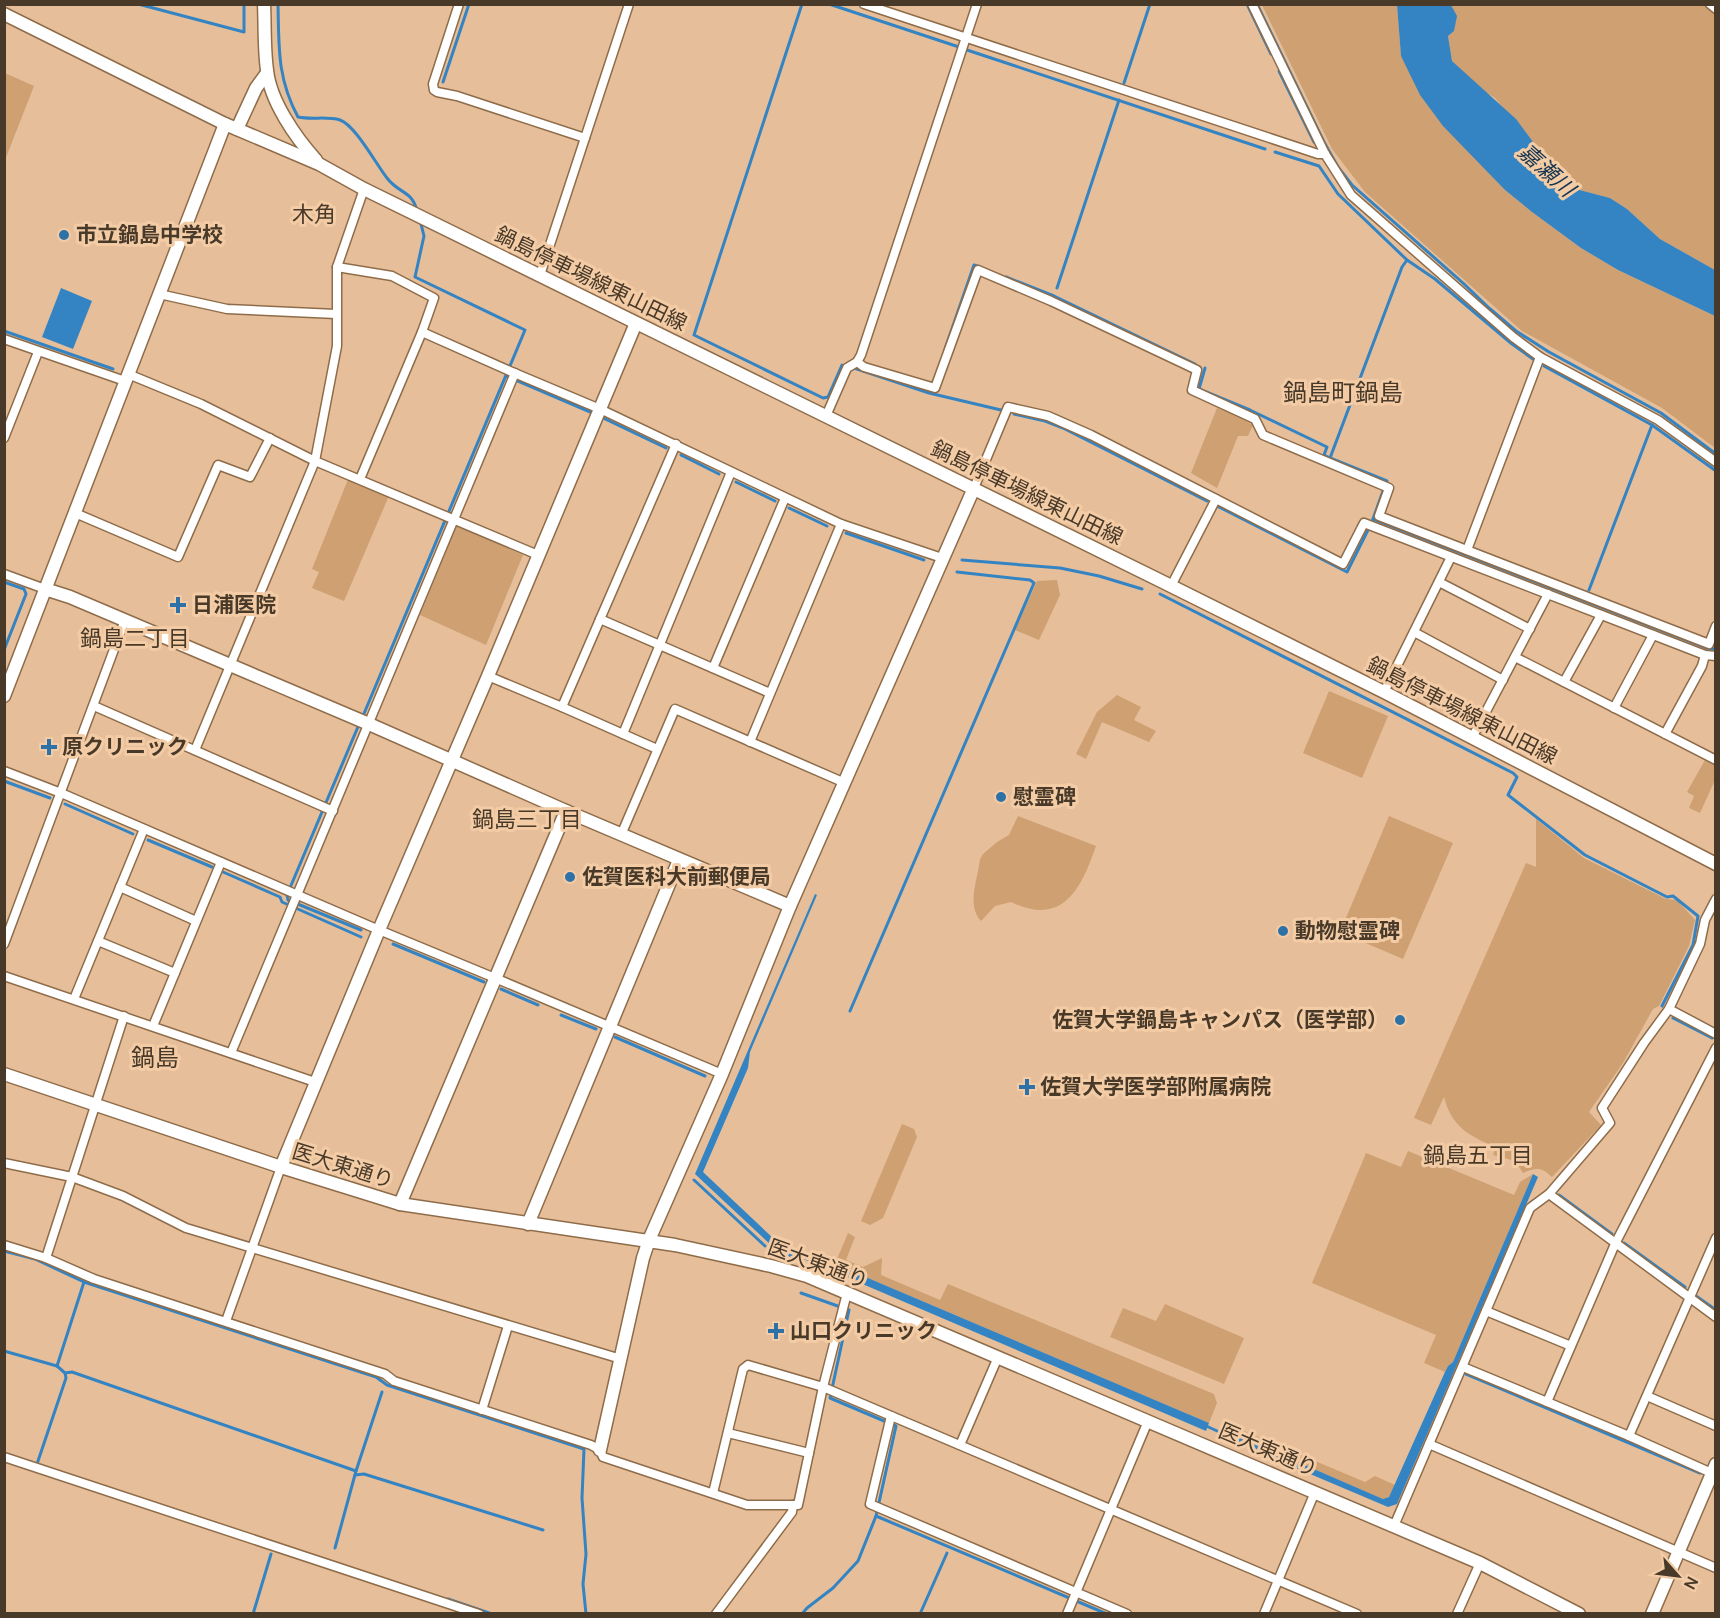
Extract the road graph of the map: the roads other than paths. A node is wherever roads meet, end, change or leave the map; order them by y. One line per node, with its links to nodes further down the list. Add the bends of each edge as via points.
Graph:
1 (264, 4): 11 (street, 鍋島停車場線東山田線)
2 (459, 4): 13 (street, via 434,90)
3 (629, 4): 13 (street)
4 (864, 4): 10 (street)
5 (977, 4): 10 (street)
6 (1252, 4): 14 (street)
7 (1710, 4): 8 (street)
8 (1716, 9)
9 (4, 14): 12 (street, 鍋島停車場線東山田線)
10 (966, 38): 14 (street); 26 (street)
11 (267, 73): 12 (street); 15 (street, 鍋島停車場線東山田線, via 276,102 292,131)
12 (231, 127): 15 (street, 鍋島停車場線東山田線); 19 (street)
13 (585, 138): 18 (street)
14 (1325, 154): 25 (street, via 1351,195)
15 (319, 164): 16 (street, 鍋島停車場線東山田線)
16 (364, 189): 17 (street); 18 (street, 鍋島停車場線東山田線)
17 (337, 267): 20 (street); 22 (street, via 392,276 435,297)
18 (540, 275): 21 (street, 鍋島停車場線東山田線)
19 (159, 294): 20 (street, via 227,309); 28 (street)
20 (336, 314): 34 (street, via 337,346)
21 (636, 323): 29 (street); 30 (street, 鍋島停車場線東山田線)
22 (422, 332): 27 (street); 37 (street)
23 (4, 339): 24 (street)
24 (38, 352): 28 (street); 31 (street)
25 (1540, 357): 35 (street, via 1658,420); 44 (street)
26 (857, 362): 30 (street, via 847,368); 44 (street, via 935,388 978,270 1197,370 1192,390 1255,419 1263,435 1389,488 1379,516)
27 (510, 371): 29 (street); 42 (street)
28 (126, 378): 32 (street, via 201,404); 41 (street)
29 (600, 409): 33 (street); 45 (street)
30 (826, 416): 38 (street, 鍋島停車場線東山田線)
31 (4, 438)
32 (270, 438): 34 (street); 41 (street, via 250,477 218,465 178,557)
33 (676, 444): 36 (street); 54 (street)
34 (315, 461): 37 (street); 64 (street)
35 (1716, 462)
36 (731, 472): 39 (street); 60 (street)
37 (360, 479): 42 (street)
38 (974, 488): 40 (street, via 1008,407 1048,416 1091,435); 47 (street); 50 (street, 鍋島停車場線東山田線)
39 (785, 498): 43 (street); 65 (street)
40 (1216, 499): 46 (street, via 1343,564 1364,523); 50 (street)
41 (75, 513): 51 (street)
42 (449, 517): 45 (street); 75 (street)
43 (841, 524): 47 (street); 70 (street)
44 (1467, 550): 56 (street, via 1709,644)
45 (538, 555): 66 (street)
46 (1451, 557): 49 (street); 52 (street)
47 (942, 558): 85 (street)
48 (4, 574): 51 (street)
49 (1439, 582): 57 (street); 58 (street)
50 (1171, 586): 69 (street, 鍋島停車場線東山田線)
51 (45, 589): 55 (street); 71 (street)
52 (1548, 594): 53 (street); 57 (street)
53 (1601, 615): 59 (street); 68 (street)
54 (600, 619): 60 (street); 73 (street)
55 (125, 620): 64 (street); 72 (street)
56 (1716, 626)
57 (1530, 629): 63 (street)
58 (1414, 632): 67 (street); 69 (street)
59 (1653, 635): 61 (street); 74 (street)
60 (659, 646): 65 (street); 76 (street)
61 (1705, 655): 62 (street); 77 (street)
62 (1716, 656)
63 (1515, 657): 67 (street); 68 (street)
64 (230, 665): 75 (street); 81 (street)
65 (713, 668): 70 (street)
66 (488, 676): 73 (street); 82 (street)
67 (1503, 680): 78 (street)
68 (1564, 682): 74 (street)
69 (1384, 692): 78 (street, 鍋島停車場線東山田線)
70 (770, 693): 79 (street)
71 (4, 696)
72 (94, 706): 81 (street); 86 (street)
73 (562, 707): 76 (street)
74 (1614, 708): 77 (street)
75 (364, 721): 82 (street); 87 (street)
76 (623, 734): 80 (street)
77 (1665, 734): 83 (street)
78 (1472, 738): 93 (street, 鍋島停車場線東山田線)
79 (750, 742): 80 (street, via 675,709); 85 (street)
80 (657, 749): 90 (street)
81 (195, 750): 87 (street)
82 (451, 759): 88 (street); 99 (street)
83 (1715, 759)
84 (4, 771): 86 (street)
85 (845, 783): 97 (street)
86 (61, 793): 89 (street); 101 (street)
87 (328, 808): 95 (street)
88 (566, 811): 90 (street); 104 (street)
89 (144, 829): 92 (street); 94 (street)
90 (621, 835): 91 (street)
91 (679, 860): 97 (street); 109 (street)
92 (221, 862): 95 (street); 98 (street)
93 (1716, 864)
94 (120, 887): 98 (street); 100 (street)
95 (292, 894): 99 (street); 112 (street, via 291,910)
96 (1716, 899): 106 (street)
97 (790, 906): 114 (street)
98 (196, 921): 102 (street)
99 (379, 930): 104 (street); 115 (street)
100 (98, 941): 102 (street); 105 (street)
101 (4, 944)
102 (175, 973): 108 (street)
103 (4, 976): 105 (street)
104 (495, 978): 109 (street); 121 (street)
105 (74, 999): 107 (street)
106 (1669, 1009): 110 (street); 120 (street, via 1602,1108 1610,1123)
107 (124, 1016): 108 (street); 116 (street)
108 (153, 1026): 112 (street)
109 (610, 1026): 114 (street); 122 (street)
110 (1716, 1034)
111 (1716, 1048): 126 (street)
112 (231, 1053): 115 (street)
113 (4, 1074): 116 (street, 医大東通り)
114 (722, 1074): 124 (street)
115 (315, 1082): 118 (street)
116 (94, 1106): 118 (street, 医大東通り); 119 (street)
117 (4, 1163): 119 (street)
118 (281, 1167): 121 (street, 医大東通り); 127 (street)
119 (72, 1177): 127 (street, via 123,1196 186,1228); 128 (street)
120 (1549, 1194): 126 (street); 131 (street, via 1530,1208)
121 (400, 1204): 122 (street, 医大東通り)
122 (528, 1224): 124 (street, 医大東通り)
123 (1716, 1238): 129 (street)
124 (649, 1240): 130 (street, 医大東通り, via 807,1276); 137 (street)
125 (4, 1245): 128 (street)
126 (1616, 1245): 129 (street); 135 (street)
127 (252, 1247): 133 (street); 134 (street)
128 (46, 1258): 133 (street, via 94,1279)
129 (1689, 1298): 132 (street); 140 (street)
130 (845, 1303): 136 (street, 医大東通り); 139 (street)
131 (1486, 1311): 135 (street); 138 (street)
132 (1716, 1317)
133 (226, 1321): 142 (street)
134 (508, 1326): 137 (street); 142 (street)
135 (1571, 1346): 141 (street)
136 (998, 1357): 144 (street, 医大東通り); 149 (street)
137 (621, 1359): 150 (street)
138 (1462, 1366): 141 (street); 148 (street)
139 (829, 1390): 143 (street); 146 (street, via 748,1365 743,1369); 151 (street)
140 (1647, 1396): 145 (street); 147 (street)
141 (1547, 1402): 147 (street)
142 (482, 1410): 150 (street)
143 (890, 1420): 149 (street); 163 (street, via 870,1504)
144 (1148, 1421): 154 (street, 医大東通り); 157 (street)
145 (1716, 1426)
146 (728, 1433): 151 (street); 155 (street)
147 (1629, 1436): 153 (street)
148 (1429, 1444): 158 (street); 159 (street)
149 (960, 1445): 157 (street)
150 (600, 1450): 155 (street, via 603,1456)
151 (809, 1453): 156 (street, via 798,1505)
152 (4, 1457): 165 (street)
153 (1714, 1471): 159 (street)
154 (1315, 1492): 158 (street, 医大東通り); 162 (street)
155 (713, 1493): 156 (street, via 747,1505)
156 (793, 1505): 166 (street, via 792,1512)
157 (1111, 1509): 162 (street); 163 (street)
158 (1394, 1526): 160 (street, 医大東通り)
159 (1677, 1552): 161 (street); 173 (street)
160 (1480, 1563): 171 (street); 172 (street, 医大東通り)
161 (1716, 1568)
162 (1278, 1581): 164 (street); 169 (street)
163 (1074, 1597): 167 (street); 168 (street)
164 (1336, 1610): 170 (street)
165 (479, 1614)
166 (716, 1614)
167 (1067, 1614)
168 (1127, 1614)
169 (1264, 1614)
170 (1357, 1614)
171 (1457, 1614)
172 (1579, 1614)
173 (1652, 1614)

